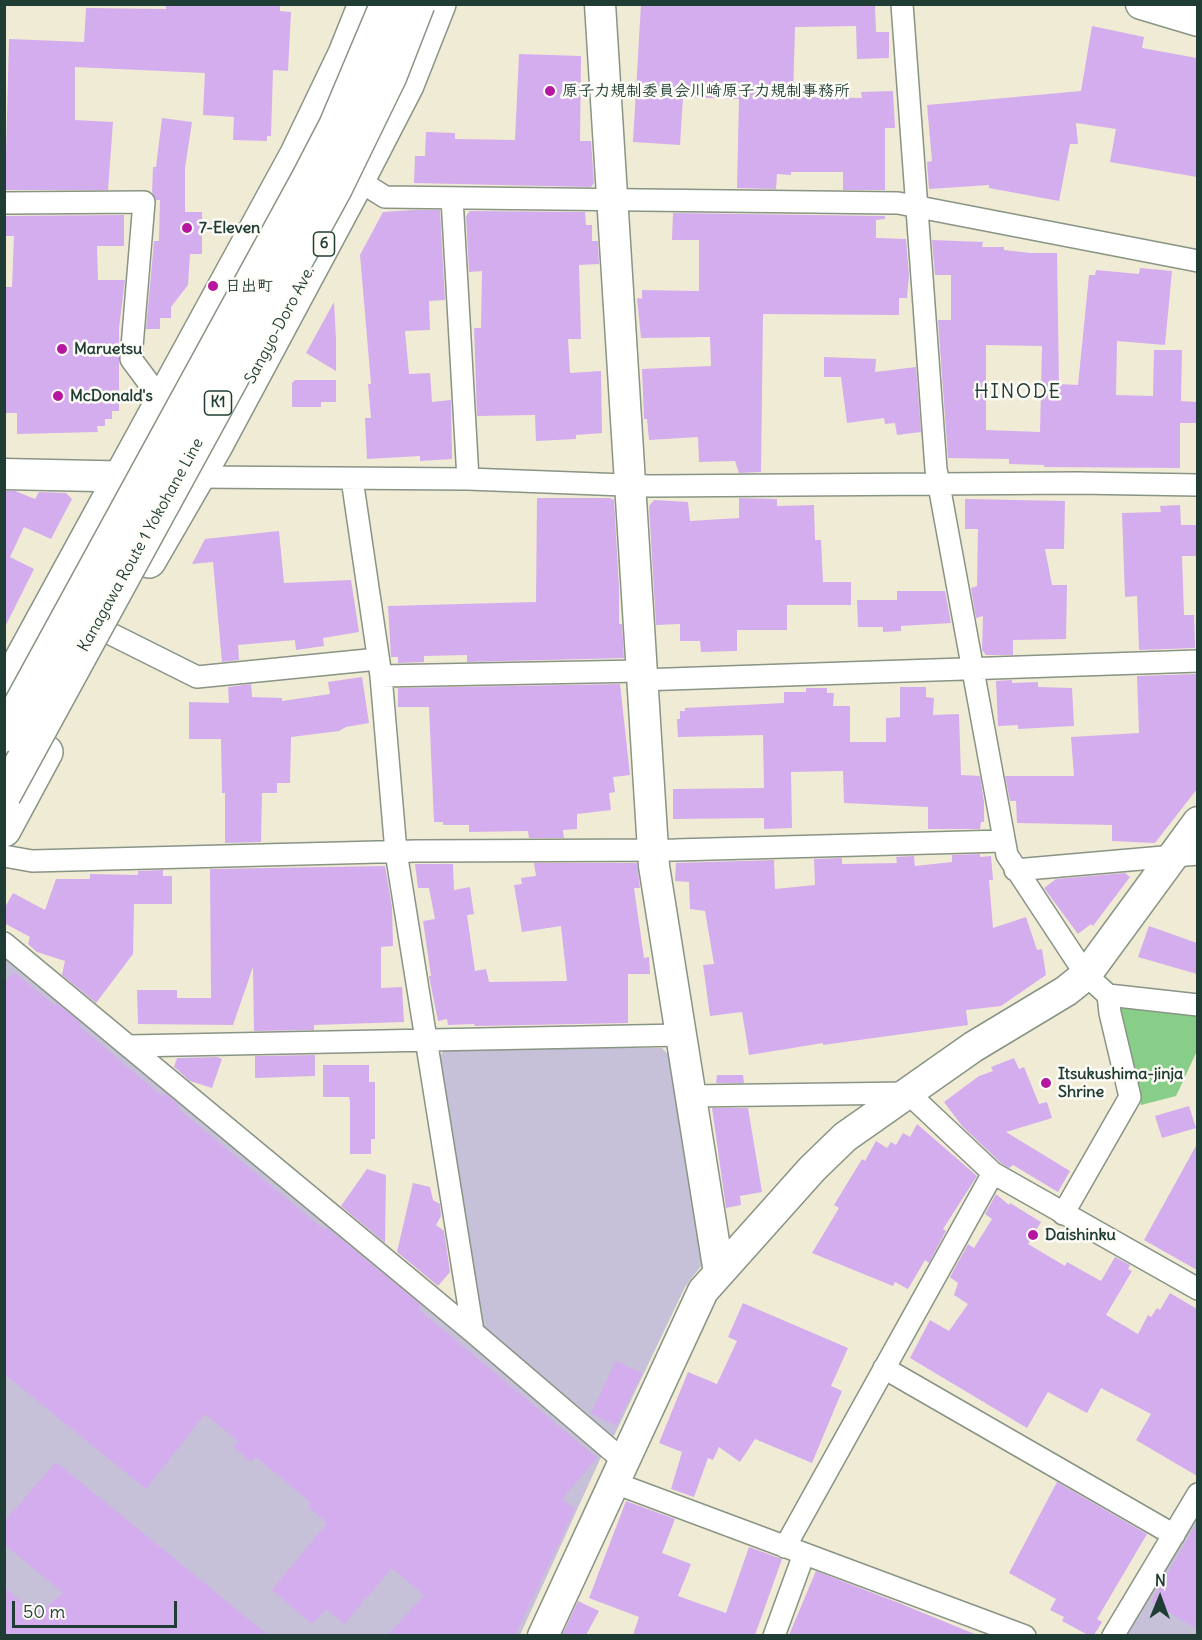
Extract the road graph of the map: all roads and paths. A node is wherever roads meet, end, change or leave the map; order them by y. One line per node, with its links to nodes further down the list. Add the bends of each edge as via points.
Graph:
1 (365, 4): 15 (main road, via 297,154)
2 (387, 4): 30 (main road, Kanagawa Route 1 Yokohane Line / K1, bridge, via 362,67 308,179)
3 (418, 4): 31 (main road, Kanagawa Route 1 Yokohane Line / K1, bridge, via 390,76 336,188)
4 (439, 4): 9 (main road, Sangyo-Doro Ave. / 6, via 407,85)
5 (600, 4): 11 (street)
6 (902, 4): 13 (street)
7 (1142, 4): 8 (street)
8 (1197, 21)
9 (358, 180): 10 (street, via 385,197); 18 (main road, Sangyo-Doro Ave. / 6)
10 (452, 198): 11 (street); 20 (street)
11 (611, 202): 13 (street, via 898,203); 21 (street)
12 (4, 203): 15 (street, via 144,202 131,359)
13 (917, 207): 14 (street); 22 (street)
14 (1197, 261)
15 (163, 402): 17 (main road)
16 (4, 474): 17 (street)
17 (119, 477): 18 (street); 29 (main road)
18 (197, 477): 19 (street); 24 (main road, Sangyo-Doro Ave. / 6)
19 (352, 479): 20 (street); 26 (street)
20 (468, 479): 21 (street)
21 (629, 483): 22 (street); 28 (street)
22 (938, 484): 23 (street); 27 (street)
23 (1197, 485)
24 (109, 633): 26 (street, via 197,677); 33 (main road, Sangyo-Doro Ave. / 6)
25 (1197, 662): 27 (street)
26 (380, 667): 28 (street); 36 (street)
27 (975, 671): 28 (street); 34 (street)
28 (640, 675): 35 (street)
29 (4, 692)
30 (4, 735)
31 (4, 795)
32 (1197, 822): 37 (street)
33 (4, 830)
34 (1003, 842): 35 (street); 39 (street)
35 (653, 850): 36 (street); 44 (street)
36 (396, 852): 38 (street, via 32,861); 45 (street)
37 (1185, 855): 39 (street); 41 (street)
38 (4, 856)
39 (1015, 870): 41 (street)
40 (4, 943): 46 (street)
41 (1086, 975): 42 (street); 47 (street)
42 (1108, 995): 43 (street); 50 (street, via 1131,1097)
43 (1197, 1005)
44 (682, 1035): 45 (street); 48 (street)
45 (428, 1040): 46 (street); 53 (street)
46 (130, 1046): 53 (street)
47 (908, 1093): 48 (street); 49 (street); 51 (street, via 827,1152)
48 (691, 1096): 51 (street)
49 (993, 1173): 50 (street); 54 (street)
50 (1063, 1214): 52 (street)
51 (719, 1274): 55 (street, via 703,1291)
52 (1197, 1289)
53 (473, 1332): 55 (street)
54 (884, 1368): 57 (street); 58 (street)
55 (620, 1473): 58 (street); 59 (street)
56 (1197, 1494): 57 (street)
57 (1174, 1535): 62 (street)
58 (795, 1550): 60 (street); 61 (street)
59 (543, 1635)
60 (774, 1635)
61 (1025, 1635)
62 (1113, 1635)

